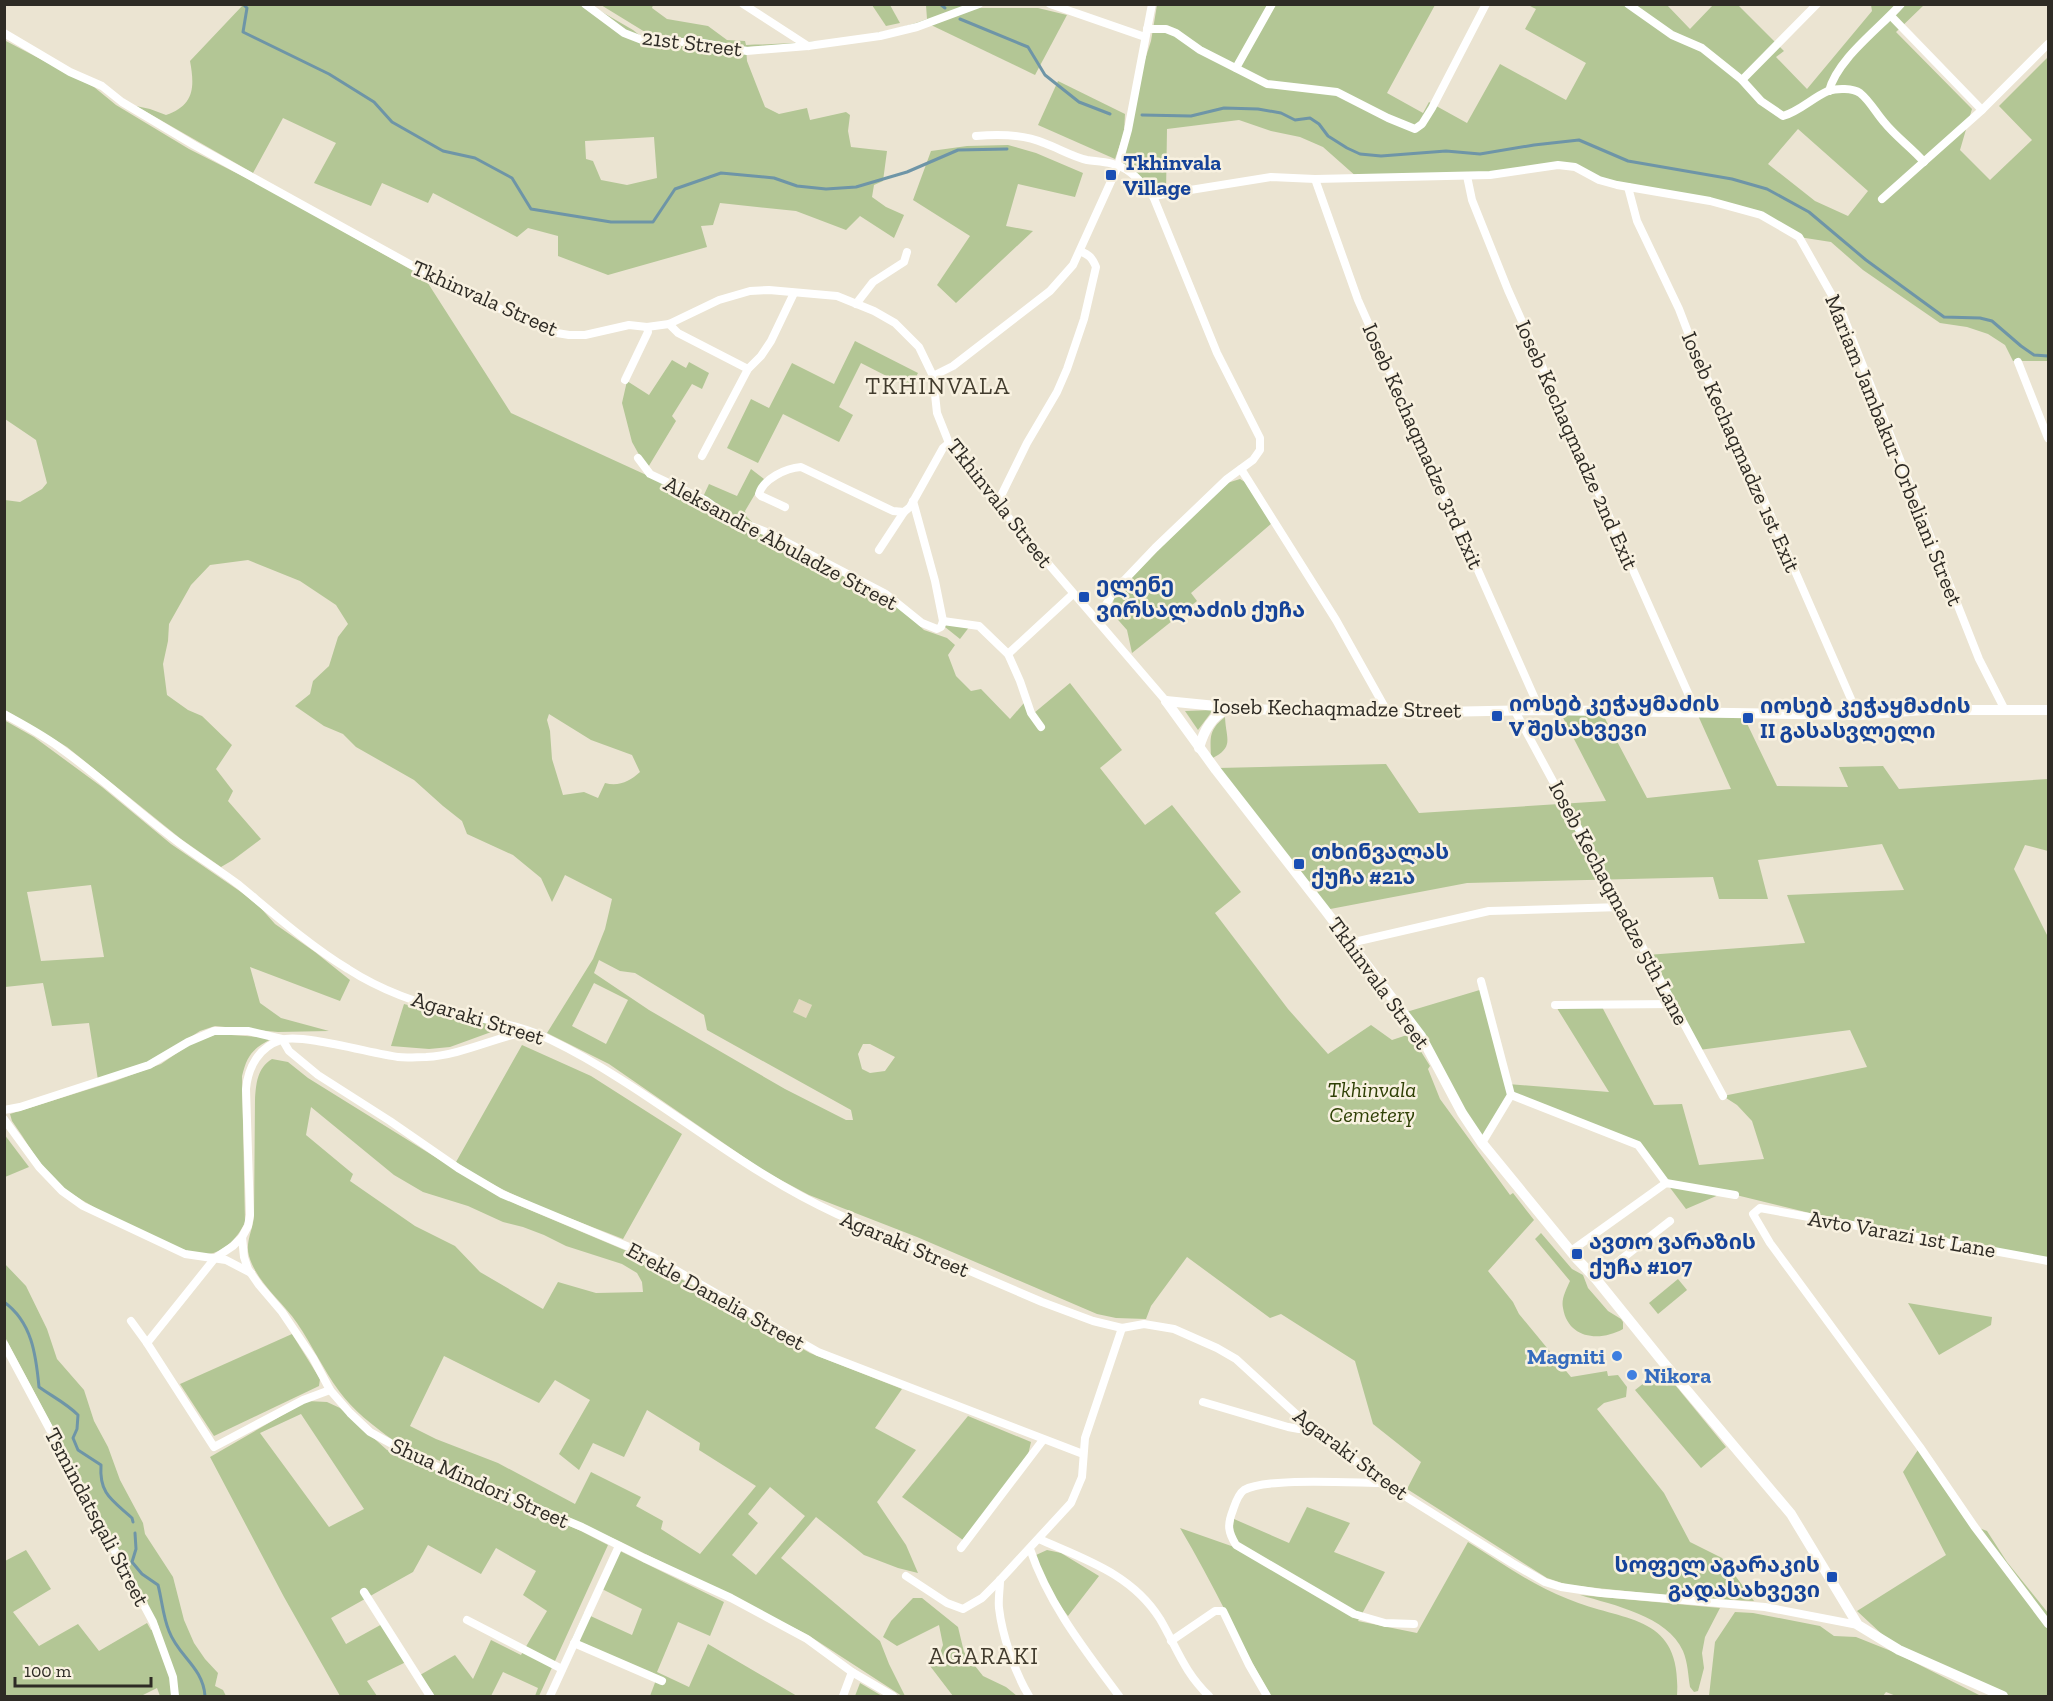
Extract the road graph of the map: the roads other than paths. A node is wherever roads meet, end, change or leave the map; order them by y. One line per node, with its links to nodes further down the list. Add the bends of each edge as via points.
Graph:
1 (585, 4): 15 (street, 21st Street, via 624,33 642,39 747,51)
2 (743, 4): 15 (street)
3 (979, 4): 15 (street, 21st Street, via 917,27)
4 (1050, 4): 13 (street)
5 (1152, 4): 13 (street)
6 (1272, 4): 16 (street)
7 (1486, 4): 16 (street, via 1422,124 1415,129 1337,92 1267,84)
8 (1628, 4): 17 (street, via 1672,35 1702,48)
9 (1817, 4): 17 (street)
10 (1901, 4): 11 (street)
11 (1890, 16): 18 (street, via 1852,54 1832,79); 19 (street)
12 (4, 33): 33 (street, Tkhinvala Street, via 102,86 194,145 478,300 551,332 569,335 629,325)
13 (1146, 33): 16 (street, via 1166,29); 22 (street)
14 (2049, 44): 19 (street)
15 (808, 46)
16 (1236, 68)
17 (1742, 80): 18 (street, via 1761,101 1783,116)
18 (1829, 91): 21 (street, via 1859,92)
19 (1982, 110): 21 (street)
20 (976, 136): 22 (street, via 1018,136)
21 (1924, 162): 27 (street)
22 (1118, 166): 26 (street); 28 (street)
23 (1467, 176): 24 (street, Mariam Jambakur-Orbeliani Street); 25 (street, Mariam Jambakur-Orbeliani Street, via 1558,165 1575,167 1599,180); 58 (street, Ioseb Kechaqmadze 2nd Exit, via 1472,200 1508,290)
24 (1315, 178): 26 (street, Mariam Jambakur-Orbeliani Street, via 1271,177); 54 (street, Ioseb Kechaqmadze 3rd Exit, via 1358,300)
25 (1628, 187): 55 (street, Mariam Jambakur-Orbeliani Street, via 1710,201 1761,215 1799,237 1842,314 1972,642); 61 (street, Ioseb Kechaqmadze 1st Exit, via 1637,221)
26 (1153, 196): 42 (street, via 1216,353 1260,438 1260,450)
27 (1882, 199)
28 (1080, 251): 36 (street, via 1050,291 952,366); 44 (street, via 1089,255 1096,267 1077,342 1057,392)
29 (907, 252): 31 (street, via 904,262 873,282)
30 (794, 293): 31 (street, Tkhinvala Street, via 837,296); 32 (street, Tkhinvala Street, via 750,291 719,300); 35 (street, via 771,341)
31 (856, 304): 36 (street, Tkhinvala Street, via 895,323 908,334 919,346)
32 (669, 324): 33 (street, Tkhinvala Street); 35 (street, via 678,333)
33 (647, 327): 37 (street)
34 (2018, 362): 38 (street)
35 (748, 369): 40 (street)
36 (933, 376): 39 (street, Tkhinvala Street, via 937,413)
37 (625, 380)
38 (2049, 438)
39 (949, 443): 43 (street); 44 (street, Tkhinvala Street)
40 (702, 456)
41 (638, 458): 50 (street, Aleksandre Abuladze Street, via 650,474 886,594 922,623 937,629)
42 (1241, 469): 49 (street, via 1147,556 1114,591); 59 (street, via 1336,620)
43 (913, 501): 46 (street); 50 (street, Aleksandre Abuladze Street)
44 (998, 504): 48 (street, Tkhinvala Street)
45 (784, 507): 46 (street, via 760,496 759,490 777,475 801,467 893,511)
46 (904, 512): 47 (street)
47 (879, 550)
48 (1073, 594): 49 (street, Tkhinvala Street); 51 (street)
49 (1097, 620): 52 (street, Tkhinvala Street)
50 (943, 621): 51 (street, via 979,626)
51 (1008, 654): 62 (street)
52 (1166, 701): 53 (street, Ioseb Kechaqmadze Street); 63 (street, Tkhinvala Street)
53 (1229, 708): 59 (street, Ioseb Kechaqmadze Street); 63 (street, via 1206,728)
54 (1540, 710): 57 (street, Ioseb Kechaqmadze Street); 58 (street, Ioseb Kechaqmadze Street)
55 (2005, 710): 56 (street, Ioseb Kechaqmadze Street); 61 (street, Ioseb Kechaqmadze Street)
56 (2049, 710)
57 (1515, 711): 59 (street, Ioseb Kechaqmadze Street); 64 (street, Ioseb Kechaqmadze 5th Lane)
58 (1696, 711): 61 (street, Ioseb Kechaqmadze Street)
59 (1388, 713)
60 (4, 714): 69 (street, Agaraki Street, via 62,749 346,968 400,995)
61 (1858, 714)
62 (1041, 727)
63 (1199, 748): 65 (street, Tkhinvala Street)
64 (1621, 907): 65 (street, via 1489,911); 67 (street, Ioseb Kechaqmadze 5th Lane)
65 (1350, 943): 75 (street, Tkhinvala Street, via 1421,1036)
66 (1481, 981): 71 (street)
67 (1674, 1004): 68 (street); 72 (street, Ioseb Kechaqmadze 5th Lane)
68 (1554, 1005)
69 (530, 1031): 70 (street, via 453,1052 401,1058 302,1038); 86 (street, Agaraki Street, via 624,1080 809,1202 1042,1302)
70 (282, 1039): 73 (street, via 248,1031 214,1031 149,1065); 79 (street, Shua Mindori Street, via 254,1061 248,1077 250,1215); 92 (street, Erekle Danelia Street, via 318,1075 502,1194 653,1257 818,1352)
71 (1511, 1095): 75 (street); 76 (street, via 1638,1144)
72 (1723, 1096)
73 (4, 1110)
74 (4, 1119): 81 (street, via 39,1167 83,1206 185,1254)
75 (1482, 1143): 80 (street, Tkhinvala Street)
76 (1666, 1183): 77 (street); 80 (street)
77 (1735, 1195)
78 (1670, 1221): 84 (street)
79 (242, 1237): 81 (street); 83 (street, Shua Mindori Street, via 244,1257)
80 (1571, 1251): 84 (street, Tkhinvala Street)
81 (214, 1258): 83 (street); 87 (street)
82 (2049, 1261): 104 (street, Avto Varazi 1st Lane, via 1760,1208 1753,1214 1974,1526)
83 (252, 1274): 89 (street, Shua Mindori Street, via 313,1358)
84 (1596, 1279): 105 (street, Tkhinvala Street, via 1791,1515)
85 (131, 1321): 87 (street)
86 (1122, 1328): 91 (street, Agaraki Street, via 1144,1324 1174,1329 1217,1348 1236,1359); 93 (street)
87 (147, 1343): 89 (street, via 214,1447)
88 (4, 1344): 111 (street, Tsmindatsqali Street, via 153,1622 173,1677)
89 (330, 1390): 96 (street, Shua Mindori Street, via 370,1432 388,1444)
90 (1203, 1402): 91 (street, via 1288,1427)
91 (1309, 1426): 94 (street, Agaraki Street)
92 (1043, 1440): 93 (street, Erekle Danelia Street); 97 (street)
93 (1083, 1454): 95 (street, via 1077,1492)
94 (1384, 1483): 103 (street, via 1291,1482 1258,1486 1239,1495 1228,1532 1236,1545 1353,1614 1385,1623); 105 (street, Agaraki Street, via 1512,1563 1561,1587 1758,1607)
95 (1039, 1539): 98 (street); 106 (street, via 1111,1571 1142,1596)
96 (619, 1546): 107 (street); 109 (street, Shua Mindori Street, via 731,1598 807,1639)
97 (961, 1548)
98 (1030, 1549): 100 (street); 117 (street, via 1040,1578 1063,1618)
99 (906, 1576): 100 (street, via 963,1610)
100 (1000, 1580): 116 (street, via 1003,1629)
101 (363, 1592): 112 (street)
102 (467, 1620): 108 (street)
103 (1414, 1624)
104 (2049, 1624)
105 (1858, 1625): 120 (street, via 1899,1650)
106 (1171, 1641): 118 (street, via 1193,1680); 119 (street, via 1215,1611 1223,1611)
107 (574, 1643): 108 (street); 110 (street)
108 (562, 1669): 113 (street)
109 (852, 1672): 114 (street); 115 (street, Shua Mindori Street)
110 (662, 1682)
111 (175, 1696)
112 (430, 1696)
113 (550, 1696)
114 (843, 1696)
115 (893, 1696)
116 (1029, 1696)
117 (1119, 1696)
118 (1209, 1696)
119 (1267, 1696)
120 (2003, 1696)

